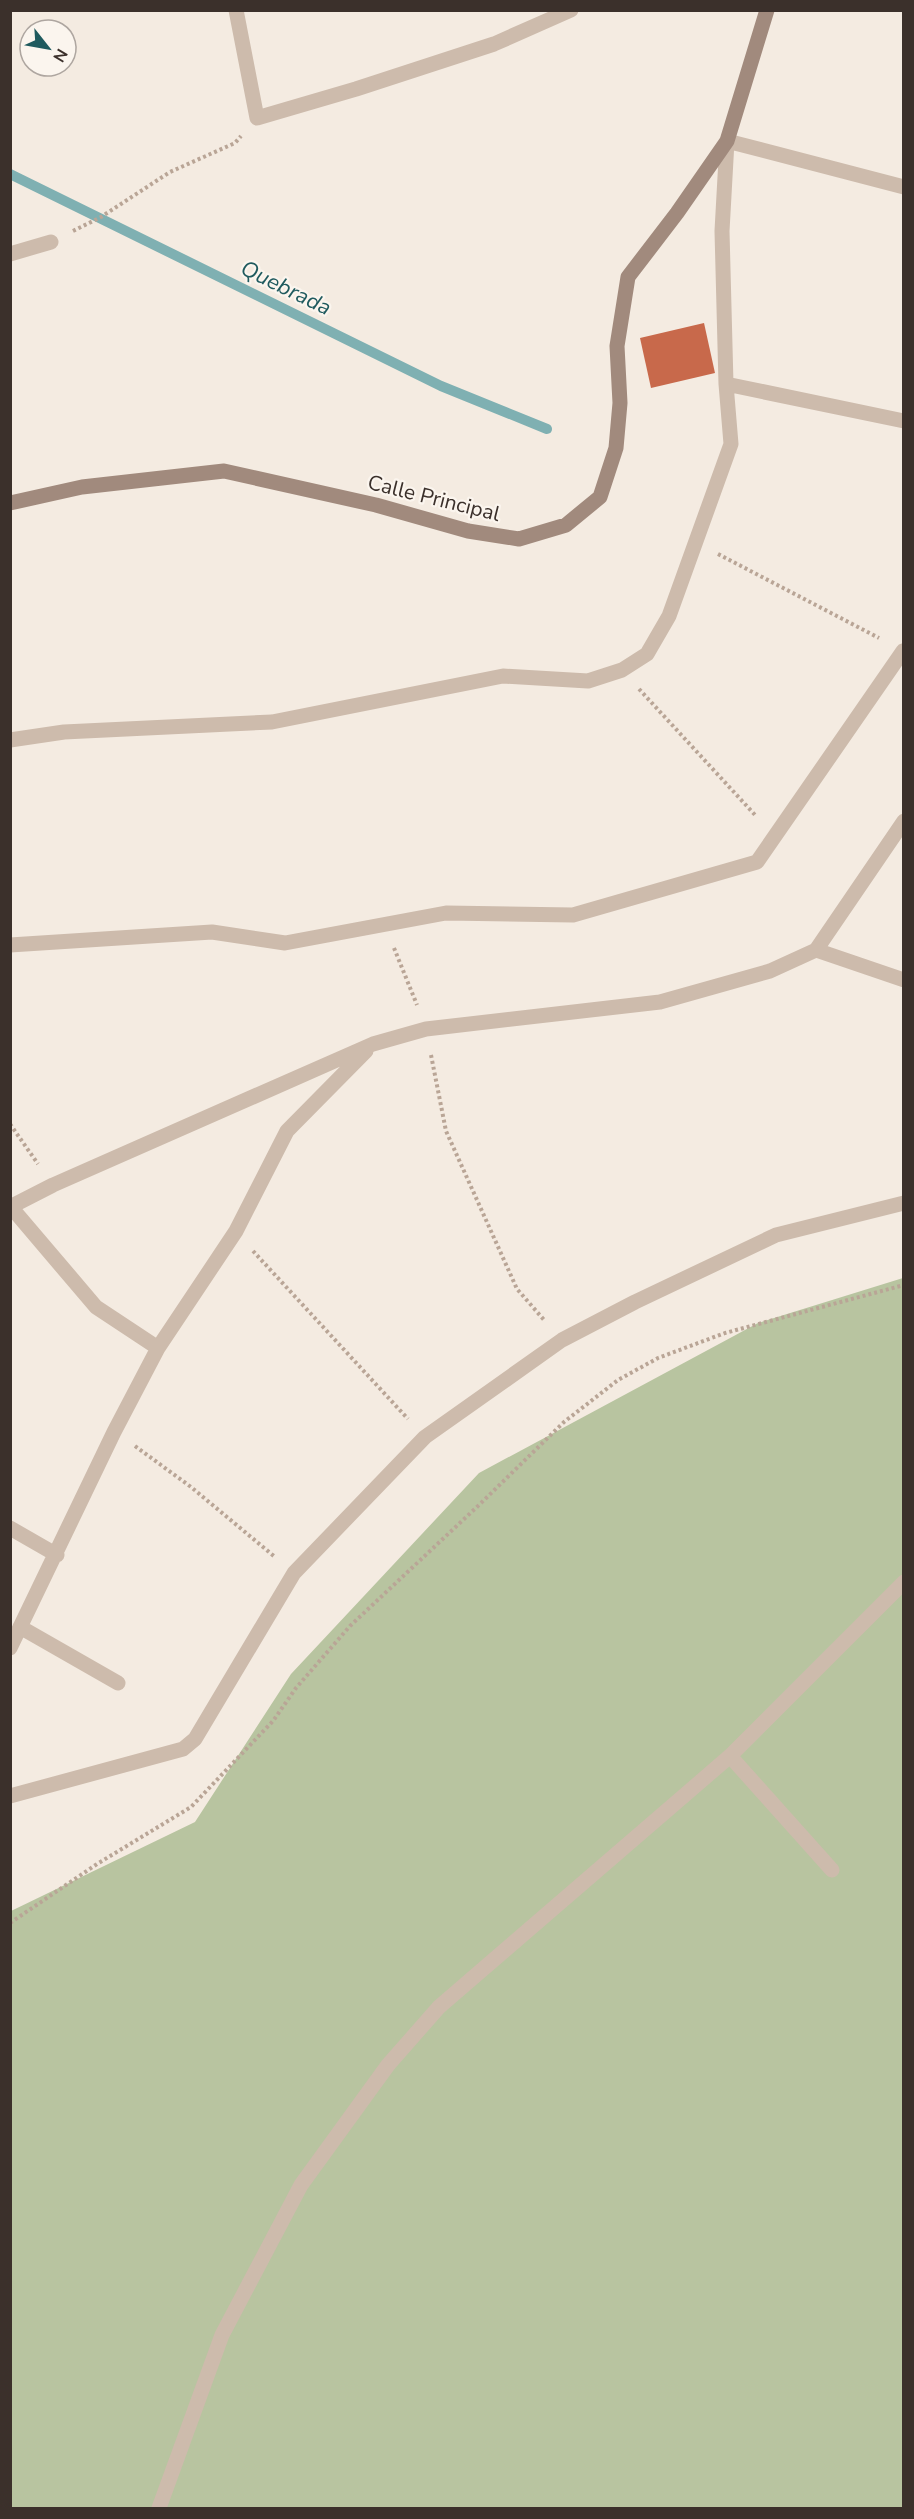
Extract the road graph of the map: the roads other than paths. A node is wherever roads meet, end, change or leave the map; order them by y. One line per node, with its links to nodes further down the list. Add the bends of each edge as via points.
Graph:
1 (236, 10): 2 (street, via 257,118 494,44)
2 (571, 10)
3 (767, 10): 4 (street, Calle Principal)
4 (727, 141): 5 (street); 8 (street, via 722,231); 10 (street, Calle Principal, via 628,277 617,345 620,403 616,448 600,497 566,525 519,539 478,533 376,505 224,471 82,487)
5 (903, 187)
6 (51, 242): 7 (street)
7 (10, 254)
8 (726, 384): 9 (street); 12 (street, via 731,444 696,542 669,616 647,654 622,670 588,681 503,676 272,722 64,732)
9 (903, 421)
10 (10, 503)
11 (903, 651): 14 (street, via 757,862 573,915 446,914 285,943 212,932)
12 (10, 740)
13 (903, 821): 15 (street)
14 (10, 945)
15 (816, 950): 16 (street); 17 (street, via 770,971 660,1002 426,1029)
16 (903, 980)
17 (373, 1044): 19 (street, via 52,1185); 20 (street, via 287,1131 236,1231)
18 (903, 1203): 28 (street, via 776,1235 562,1340 425,1437 294,1573 195,1739 183,1749)
19 (11, 1207): 20 (street, via 96,1307)
20 (158, 1348): 22 (street)
21 (10, 1528): 22 (street)
22 (57, 1555): 24 (street)
23 (903, 1582): 27 (street)
24 (20, 1627): 25 (street); 26 (street)
25 (10, 1648)
26 (118, 1683)
27 (730, 1756): 29 (street); 30 (street, via 439,2007 388,2065 301,2185 222,2335)
28 (10, 1796)
29 (832, 1870)
30 (159, 2508)

